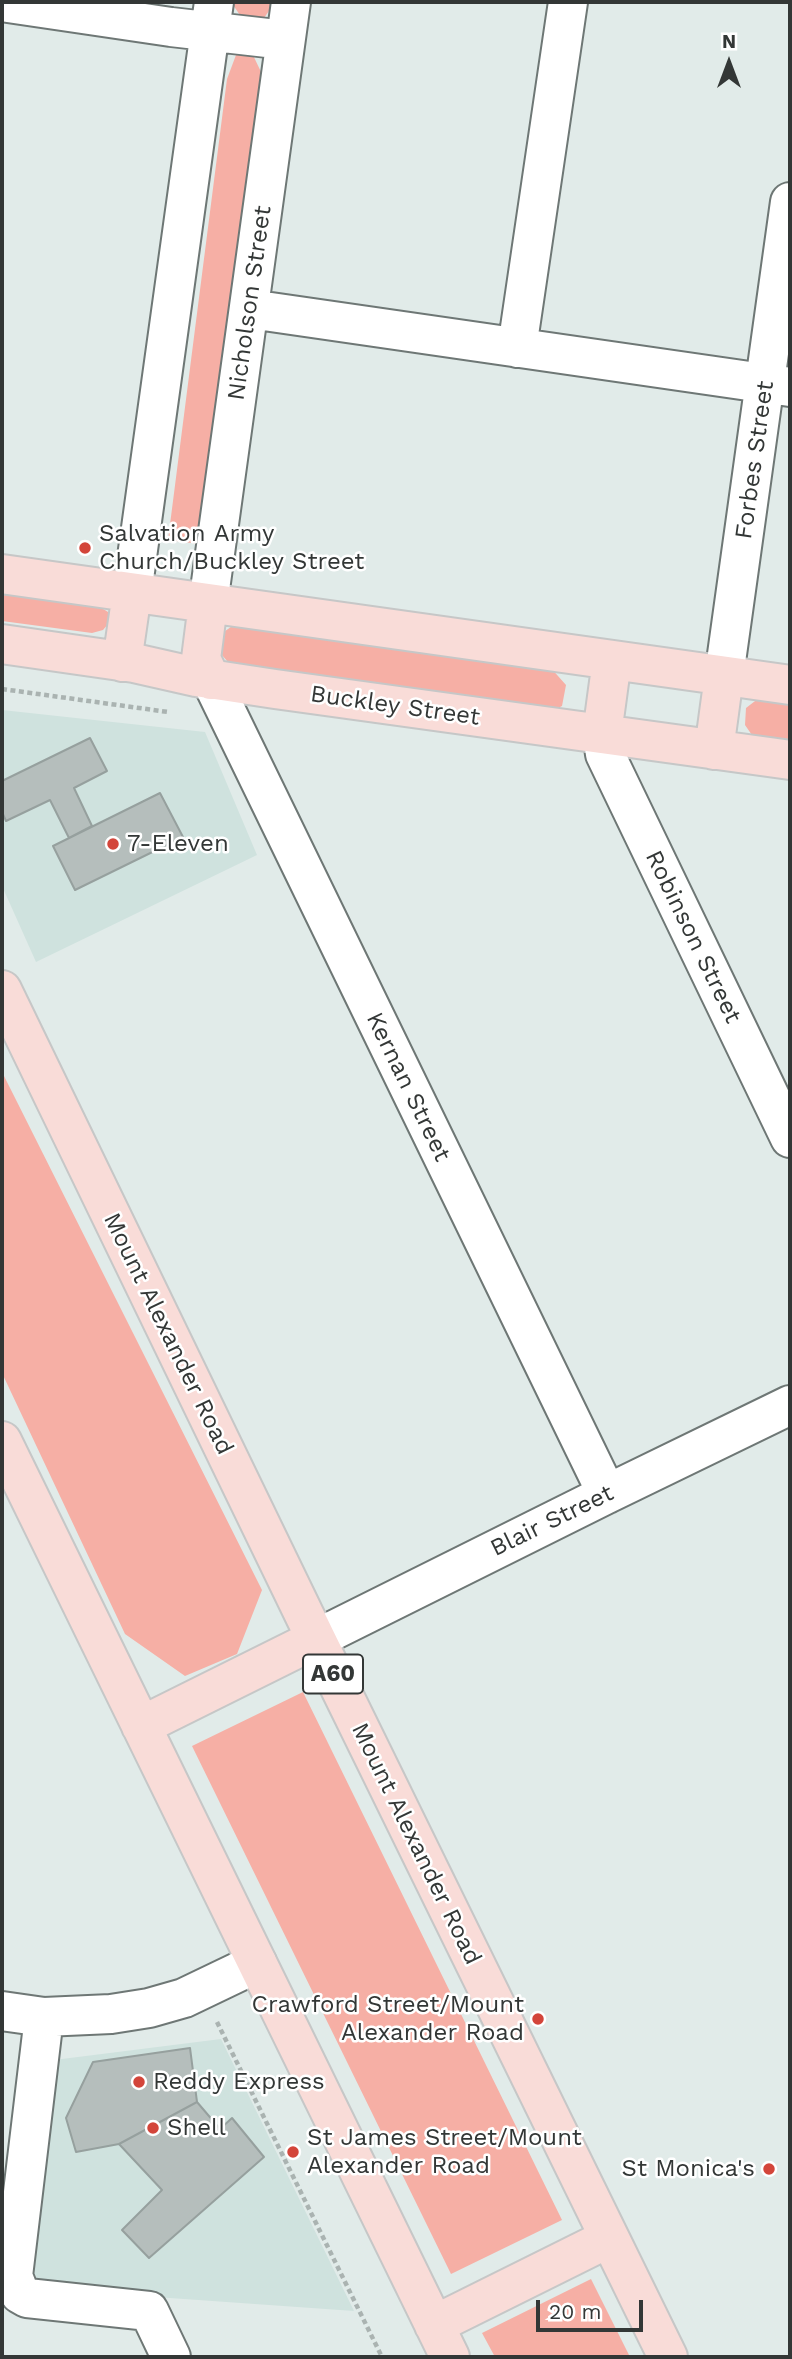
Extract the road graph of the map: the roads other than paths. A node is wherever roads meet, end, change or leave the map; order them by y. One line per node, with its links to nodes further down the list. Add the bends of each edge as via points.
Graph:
1 (2, 2): 4 (street)
2 (291, 2): 5 (street, Nicholson Street)
3 (568, 2): 8 (street)
4 (212, 16): 5 (street); 11 (street)
5 (285, 40): 7 (street, Nicholson Street)
6 (790, 202): 9 (street, Forbes Street)
7 (250, 309): 8 (street); 12 (street, Nicholson Street)
8 (517, 348): 9 (street)
9 (778, 385): 16 (street, Forbes Street)
10 (2, 574): 11 (main road)
11 (132, 593): 12 (main road); 15 (main road)
12 (208, 604): 14 (main road); 17 (main road, via 201,659)
13 (2, 644): 15 (main road, Buckley Street)
14 (612, 660): 16 (main road); 19 (main road)
15 (122, 662): 17 (main road, Buckley Street)
16 (724, 676): 18 (main road); 20 (main road)
17 (211, 680): 19 (main road, Buckley Street); 26 (street, Kernan Street)
18 (790, 685)
19 (603, 734): 20 (main road, Buckley Street); 23 (street, Robinson Street, via 605,754)
20 (714, 750): 21 (main road, Buckley Street)
21 (790, 760)
22 (2, 990): 27 (main road, Mount Alexander Road / A60)
23 (790, 1139)
24 (790, 1405): 26 (street, Blair Street)
25 (2, 1441): 28 (main road)
26 (607, 1494): 27 (street, Blair Street)
27 (316, 1639): 28 (main road); 32 (main road, Mount Alexander Road / A60)
28 (141, 1726): 29 (main road)
29 (257, 1963): 31 (street, via 184,1998 149,2008); 34 (main road)
30 (2, 2011): 31 (street)
31 (44, 2017): 33 (street)
32 (609, 2238): 34 (main road); 36 (main road, Mount Alexander Road / A60)
33 (7, 2276): 35 (street, via 27,2298 149,2311)
34 (442, 2341)
35 (171, 2357)
36 (668, 2357)

